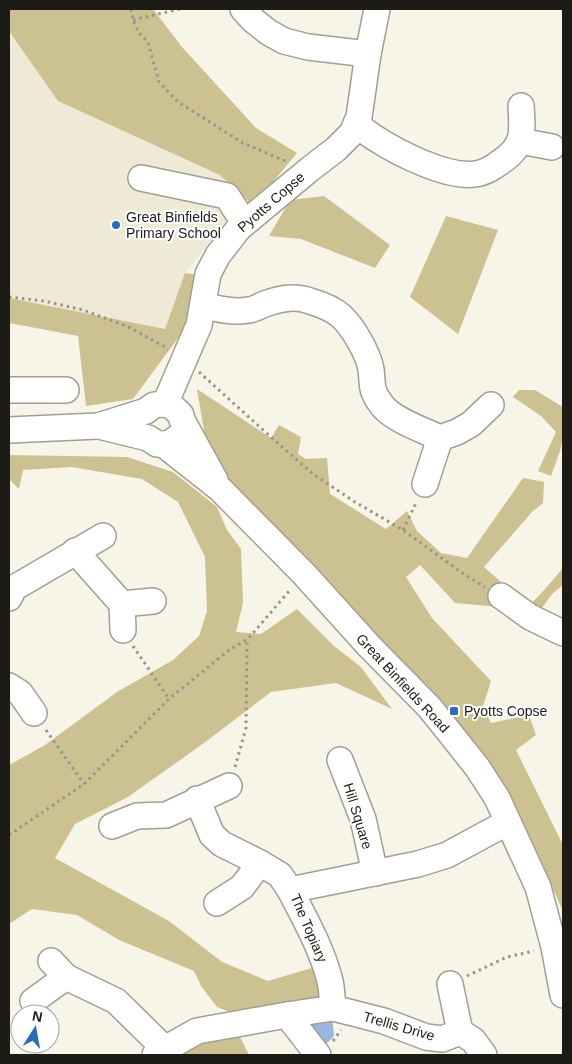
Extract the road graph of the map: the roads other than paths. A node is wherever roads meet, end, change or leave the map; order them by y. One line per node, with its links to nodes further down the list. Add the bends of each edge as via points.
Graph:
1 (243, 9): 3 (street, via 268,32 284,41)
2 (377, 9): 3 (street, Pyotts Copse)
3 (368, 54): 5 (street, Pyotts Copse, via 360,117)
4 (521, 106): 6 (street)
5 (356, 124): 6 (street, via 402,154 464,175 494,167 511,155); 9 (street, Pyotts Copse, via 336,149)
6 (520, 141): 7 (street)
7 (552, 147)
8 (141, 178): 9 (street, via 227,196)
9 (244, 223): 10 (street, Pyotts Copse, via 218,254 208,274)
10 (203, 305): 14 (street, Pyotts Copse, via 199,325); 17 (street, via 230,311 249,310 291,297 324,306 341,316 367,353 372,390 382,406 396,417)
11 (9, 390): 12 (street)
12 (66, 390)
13 (491, 404): 17 (street, via 471,424)
14 (167, 411): 15 (street, Great Binfields Road); 18 (street, via 143,416 143,430); 18 (street, via 182,427 180,434 170,443); 20 (street, Great Binfields Road)
15 (98, 426): 16 (street, Great Binfields Road); 18 (street, Great Binfields Road)
16 (9, 430)
17 (449, 435): 19 (street)
18 (156, 441): 20 (street, Great Binfields Road)
19 (425, 484)
20 (220, 489): 34 (street, Great Binfields Road, via 430,708 477,767)
21 (102, 536): 22 (street)
22 (75, 551): 24 (street, via 14,588); 26 (street)
23 (501, 596): 28 (street, via 530,617)
24 (9, 598)
25 (154, 601): 26 (street)
26 (122, 604): 27 (street)
27 (123, 630)
28 (563, 632)
29 (9, 686): 30 (street, via 20,693)
30 (34, 713)
31 (340, 760): 37 (street, Hill Square, via 363,820)
32 (229, 786): 33 (street)
33 (197, 800): 35 (street, via 166,815 136,816); 36 (street, via 212,835 222,844)
34 (508, 822): 37 (street, The Topiary, via 447,855); 41 (street, Great Binfields Road, via 538,888)
35 (112, 826)
36 (260, 862): 38 (street, via 280,875); 39 (street, via 242,887)
37 (375, 874): 38 (street, The Topiary)
38 (290, 890): 43 (street, The Topiary, via 324,961)
39 (216, 903)
40 (450, 984): 45 (street)
41 (563, 994)
42 (33, 1000): 47 (street, via 59,969 116,1001)
43 (342, 1010): 44 (street); 45 (street, Trellis Drive, via 384,1020 426,1037 442,1039)
44 (287, 1014): 46 (street); 47 (street, via 197,1031)
45 (460, 1032): 48 (street, via 473,1040)
46 (325, 1048)
47 (160, 1052)
48 (484, 1055)

